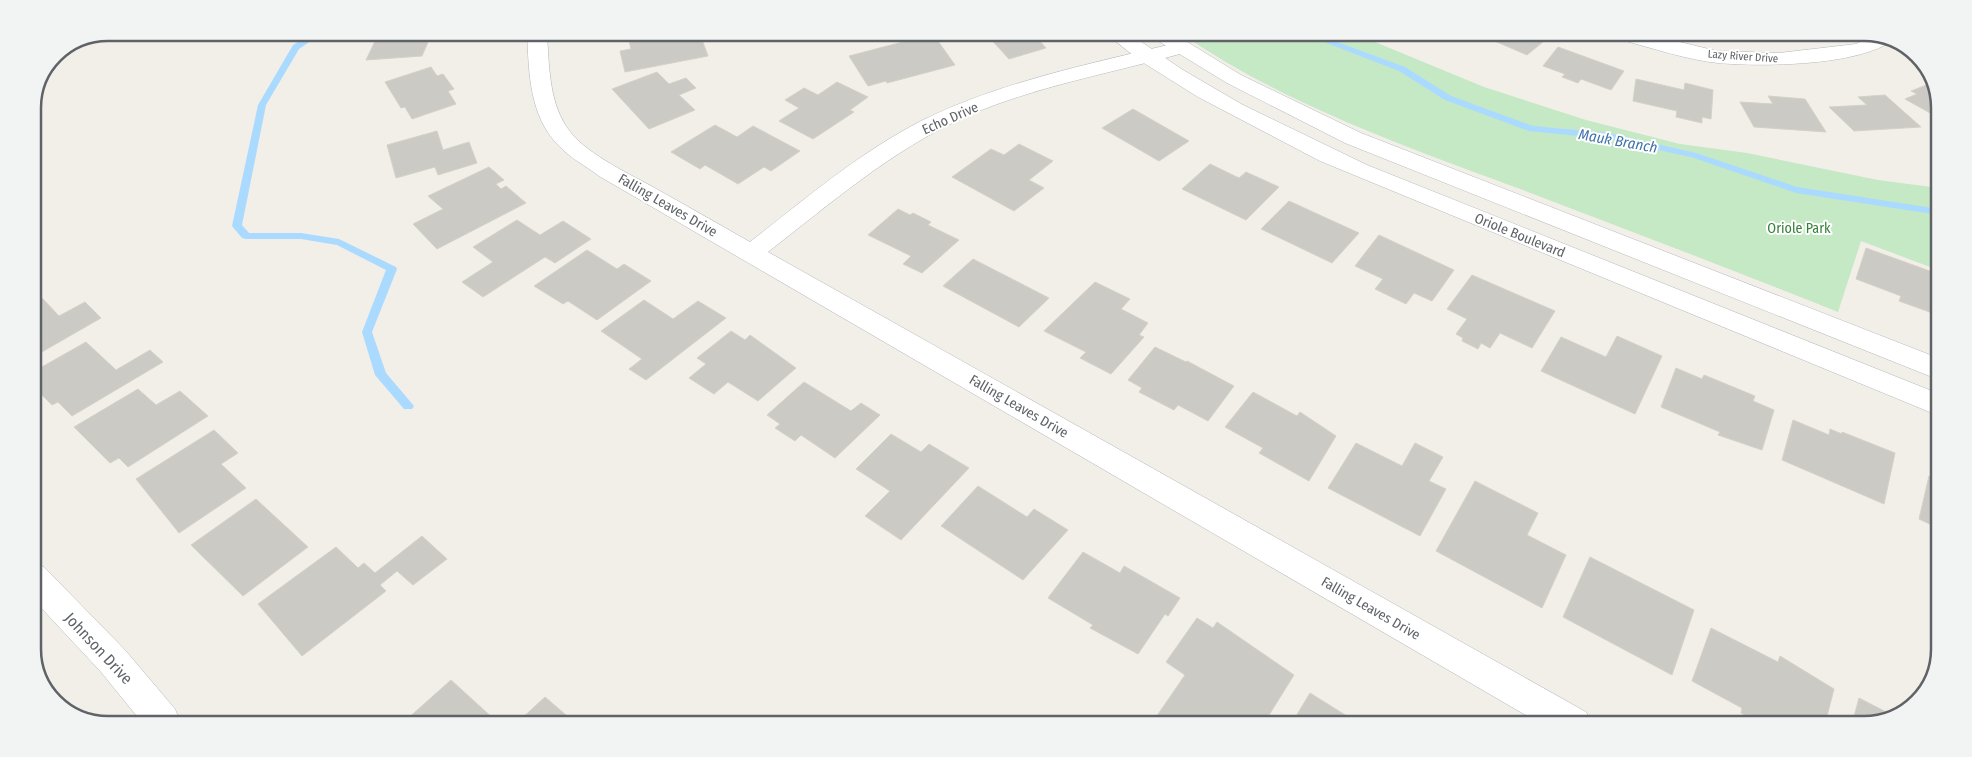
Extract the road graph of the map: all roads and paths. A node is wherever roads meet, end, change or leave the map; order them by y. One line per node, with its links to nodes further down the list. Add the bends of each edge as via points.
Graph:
1 (538, 41): 7 (street, Falling Leaves Drive, via 547,112 566,140 607,171)
2 (1126, 41): 6 (street, Oriole Boulevard)
3 (1171, 41): 6 (street, Echo Drive); 8 (street, Oriole Boulevard, via 1234,79 1353,138)
4 (1650, 41): 5 (street, Lazy River Drive, via 1717,57 1779,59 1860,49)
5 (1874, 42)
6 (1148, 57): 7 (street, Echo Drive, via 1015,92 958,112 913,134 869,163); 9 (street, Oriole Boulevard, via 1225,105 1359,170)
7 (751, 253): 12 (street, Falling Leaves Drive)
8 (1931, 366)
9 (1931, 402)
10 (41, 586): 11 (street, Johnson Drive)
11 (160, 716)
12 (1560, 716)

